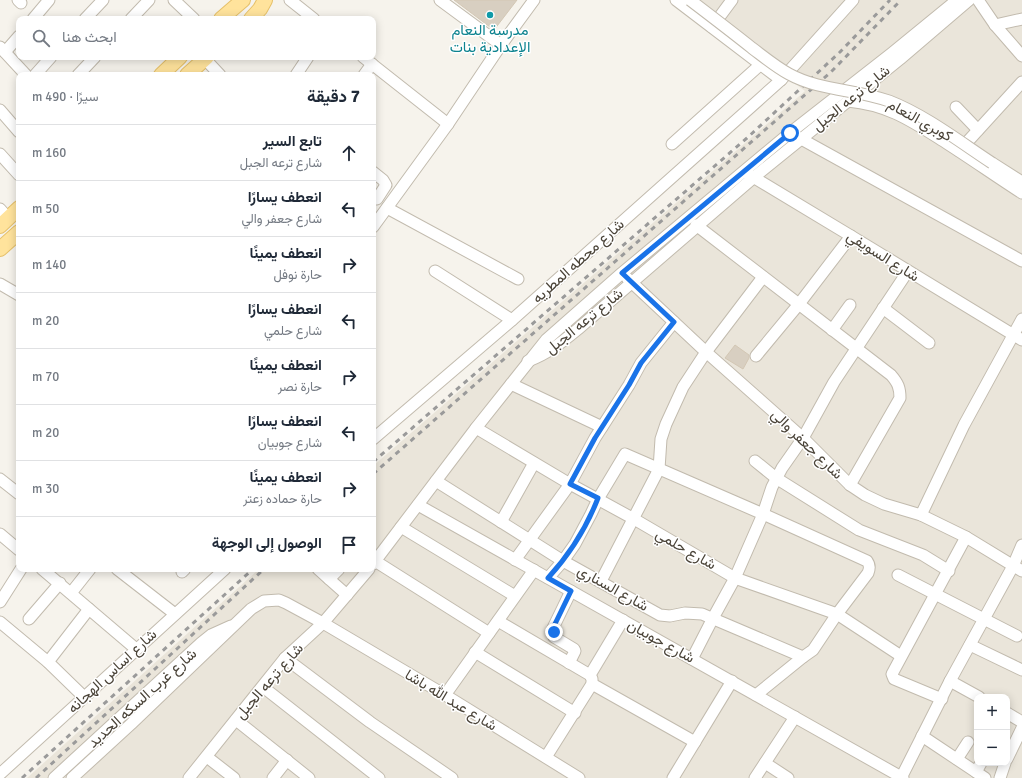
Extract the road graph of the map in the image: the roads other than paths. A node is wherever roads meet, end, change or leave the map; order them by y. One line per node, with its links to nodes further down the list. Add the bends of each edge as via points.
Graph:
1 (49, 0): 17 (street)
2 (103, 0): 18 (street)
3 (149, 0): 19 (street)
4 (174, 0): 20 (street)
5 (244, 0): 21 (main road)
6 (265, 0): 22 (main road)
7 (290, 0): 23 (street)
8 (440, 0): 28 (street)
9 (534, 0): 28 (street)
10 (676, 0): 26 (street)
11 (690, 0): 60 (street, كوبري النعام, bridge, via 790,75 828,88 870,95 905,108)
12 (732, 0): 26 (street)
13 (852, 0): 45 (street, شارع محطه المطريه)
14 (957, 0): 53 (street, شارع ترعه الجبل)
15 (969, 0): 47 (street, شارع ترعه الجبل)
16 (978, 0): 25 (street)
17 (36, 16)
18 (88, 16)
19 (134, 16)
20 (191, 16)
21 (225, 16)
22 (254, 16)
23 (310, 16)
24 (1022, 19): 25 (street)
25 (995, 25): 30 (street)
26 (711, 27): 36 (street)
27 (16, 39): 29 (street)
28 (501, 46): 50 (street)
29 (3, 50): 38 (street)
30 (1022, 56)
31 (48, 60): 39 (street)
32 (92, 60): 40 (street)
33 (177, 60): 41 (main road)
34 (306, 60): 43 (street)
35 (367, 60): 44 (street); 50 (street)
36 (761, 64): 45 (street); 54 (street)
37 (199, 67): 42 (street)
38 (23, 72)
39 (38, 72)
40 (81, 72)
41 (164, 72)
42 (212, 72)
43 (298, 72)
44 (365, 72)
45 (780, 80): 84 (street, شارع محطه المطريه)
46 (1022, 82): 52 (street)
47 (848, 100): 53 (street, شارع ترعه الجبل); 55 (street, via 864,102 894,112)
48 (956, 107): 52 (street)
49 (0, 110): 51 (street)
50 (448, 124): 63 (street)
51 (16, 129)
52 (978, 130): 55 (street)
53 (795, 136): 59 (street, شارع ترعه الجبل); 71 (street)
54 (672, 144)
55 (959, 151): 61 (street)
56 (0, 154): 57 (street)
57 (16, 172)
58 (376, 175): 62 (street, via 386,183)
59 (748, 175): 67 (street, شارع ترعه الجبل); 69 (street, شارع السويفي); 74 (street, شارع ترعه الجبل)
60 (1022, 182)
61 (1022, 193)
62 (376, 198)
63 (387, 208): 66 (street); 76 (street)
64 (16, 210): 65 (main road)
65 (3, 218)
66 (376, 224)
67 (696, 225): 75 (street); 77 (street, شارع ترعه الجبل)
68 (16, 235): 70 (main road)
69 (851, 236): 73 (street, شارع السويفي); 80 (street)
70 (0, 249)
71 (1022, 261)
72 (435, 271): 84 (street)
73 (908, 271): 82 (street); 87 (street, شارع السويفي)
74 (622, 273): 77 (street, شارع جعفر والي); 92 (street, شارع ترعه الجبل, via 546,340)
75 (763, 277): 80 (street); 90 (street)
76 (518, 279)
77 (632, 282): 85 (street, شارع جعفر والي); 92 (street, شارع ترعه الجبل, via 558,346)
78 (0, 284): 79 (street)
79 (16, 294)
80 (799, 304): 86 (street); 91 (street)
81 (850, 304): 86 (street)
82 (883, 308): 88 (street); 89 (street)
83 (1022, 319): 87 (street)
84 (512, 320): 96 (street, شارع محطه المطريه)
85 (674, 322): 90 (street, شارع جعفر والي); 94 (street, via 641,363)
86 (832, 330): 89 (street)
87 (1017, 338): 110 (street, via 964,425)
88 (929, 343)
89 (856, 348): 97 (street); 105 (street, via 892,375 900,390 900,398)
90 (706, 352): 97 (street, شارع جعفر والي); 100 (street, via 683,387 666,424 661,440)
91 (756, 356)
92 (528, 362): 93 (street, شارع ترعه الجبل)
93 (511, 384): 94 (street); 95 (street, شارع ترعه الجبل)
94 (602, 427): 104 (street)
95 (476, 428): 99 (street, شارع حلمي); 103 (street, شارع ترعه الجبل)
96 (376, 436)
97 (803, 438): 101 (street); 105 (street, شارع جعفر والي)
98 (755, 461): 101 (street)
99 (534, 463): 104 (street, شارع حلمي); 112 (street)
100 (659, 469): 107 (street, via 625,454); 109 (street); 111 (street)
101 (776, 478): 109 (street); 125 (street, via 859,530 923,555)
102 (0, 479): 106 (street)
103 (436, 481): 108 (street, شارع ترعه الجبل); 112 (street, شارع السناري)
104 (570, 484): 107 (street, شارع حلمي); 116 (street)
105 (850, 485): 110 (street, شارع جعفر والي, via 884,504)
106 (16, 492)
107 (598, 498): 111 (street, شارع حلمي); 121 (street, via 584,529)
108 (418, 505): 113 (street, شارع ترعه الجبل); 120 (street, شارع جوبيان)
109 (763, 514): 136 (street); 148 (street, via 867,561 870,569 868,573)
110 (921, 515): 115 (street, شارع جعفر والي)
111 (634, 519): 136 (street, شارع حلمي); 138 (street)
112 (501, 522): 116 (street, شارع السناري)
113 (401, 527): 119 (street, شارع ترعه الجبل); 144 (street)
114 (0, 534): 118 (street)
115 (966, 538): 123 (street, شارع جعفر والي); 125 (street)
116 (530, 540): 120 (street); 121 (street, شارع السناري)
117 (1022, 545): 123 (street)
118 (16, 547)
119 (376, 560)
120 (515, 560): 124 (street, شارع جوبيان)
121 (563, 561): 135 (street); 138 (street, شارع السناري)
122 (376, 567): 157 (street)
123 (1017, 569): 151 (street)
124 (534, 570): 135 (street, شارع جوبيان); 144 (street)
125 (949, 571): 142 (street)
126 (19, 572): 145 (street)
127 (46, 572): 139 (street)
128 (88, 572): 141 (street)
129 (121, 572): 147 (street)
130 (222, 572): 147 (street, شارع اساس الهجانه)
131 (321, 572): 137 (street)
132 (336, 572): 137 (street)
133 (366, 572): 143 (street, شارع ترعه الجبل)
134 (898, 575): 142 (street)
135 (548, 578): 140 (street, شارع جوبيان)
136 (735, 578): 148 (street, شارع حلمي); 149 (street)
137 (329, 579): 143 (street)
138 (601, 581): 149 (street, شارع السناري, via 660,615 693,613)
139 (60, 583): 141 (street); 150 (street)
140 (571, 591): 152 (street, شارع جوبيان); 167 (street, via 553,628 554,637 575,651)
141 (70, 593): 146 (street)
142 (936, 594): 151 (street); 162 (street)
143 (347, 595): 155 (street, شارع ترعه الجبل)
144 (515, 596): 153 (street)
145 (0, 602)
146 (89, 610): 160 (street); 166 (street)
147 (175, 614): 160 (street, شارع اساس الهجانه)
148 (837, 614): 162 (street, شارع حلمي); 163 (street, via 813,650)
149 (713, 618): 163 (street, شارع السناري); 165 (street)
150 (30, 619)
151 (984, 619): 158 (street); 159 (street)
152 (623, 620): 165 (street, شارع جوبيان); 169 (street)
153 (498, 621): 157 (street); 167 (street)
154 (0, 622): 166 (street)
155 (323, 623): 156 (street, شارع غرب السكه الحديد, via 286,603 271,600 257,604); 164 (street, شارع ترعه الجبل); 174 (street, شارع عبد الله باشا)
156 (235, 625): 196 (street, شارع غرب السكه الحديد, via 211,635 201,643); 197 (street, شارع غرب السكه الحديد)
157 (490, 633): 161 (street)
158 (1017, 636)
159 (970, 645): 168 (street); 170 (street)
160 (136, 649): 176 (street, شارع اساس الهجانه)
161 (475, 652): 174 (street); 178 (street)
162 (901, 656): 177 (street, via 892,671 894,679)
163 (803, 657): 175 (street)
164 (285, 658): 172 (street, شارع ترعه الجبل); 203 (street, via 370,722)
165 (692, 659): 171 (street, شارع جوبيان)
166 (48, 662): 176 (street)
167 (569, 663): 169 (street)
168 (1022, 670)
169 (591, 680): 178 (street); 185 (street)
170 (950, 680): 173 (street); 177 (street)
171 (732, 682): 175 (street, شارع جوبيان); 185 (street)
172 (262, 687): 181 (street, شارع ترعه الجبل); 202 (street)
173 (974, 694)
174 (445, 695): 189 (street, شارع عبد الله باشا)
175 (756, 695): 180 (street, شارع جوبيان)
176 (84, 696): 195 (street, شارع اساس الهجانه)
177 (942, 699): 184 (street)
178 (574, 713): 189 (street)
179 (1010, 715): 182 (street)
180 (795, 717): 192 (street); 208 (street, شارع جوبيان)
181 (236, 720): 188 (street, شارع ترعه الجبل); 191 (street)
182 (1022, 722)
183 (1022, 728): 187 (street)
184 (922, 736): 190 (street); 208 (street)
185 (695, 742): 205 (street)
186 (968, 742): 190 (street)
187 (1010, 753)
188 (207, 757): 198 (street, شارع ترعه الجبل); 199 (street)
189 (546, 757): 204 (street, شارع عبد الله باشا)
190 (957, 759): 194 (street)
191 (287, 760): 200 (street); 201 (street)
192 (765, 763): 206 (street); 207 (street)
193 (1004, 766): 209 (street)
194 (981, 771)
195 (0, 774)
196 (54, 778)
197 (72, 778)
198 (190, 778)
199 (234, 778)
200 (273, 778)
201 (309, 778)
202 (379, 778)
203 (452, 778)
204 (579, 778)
205 (673, 778)
206 (755, 778)
207 (788, 778)
208 (902, 778)
209 (1000, 778)

